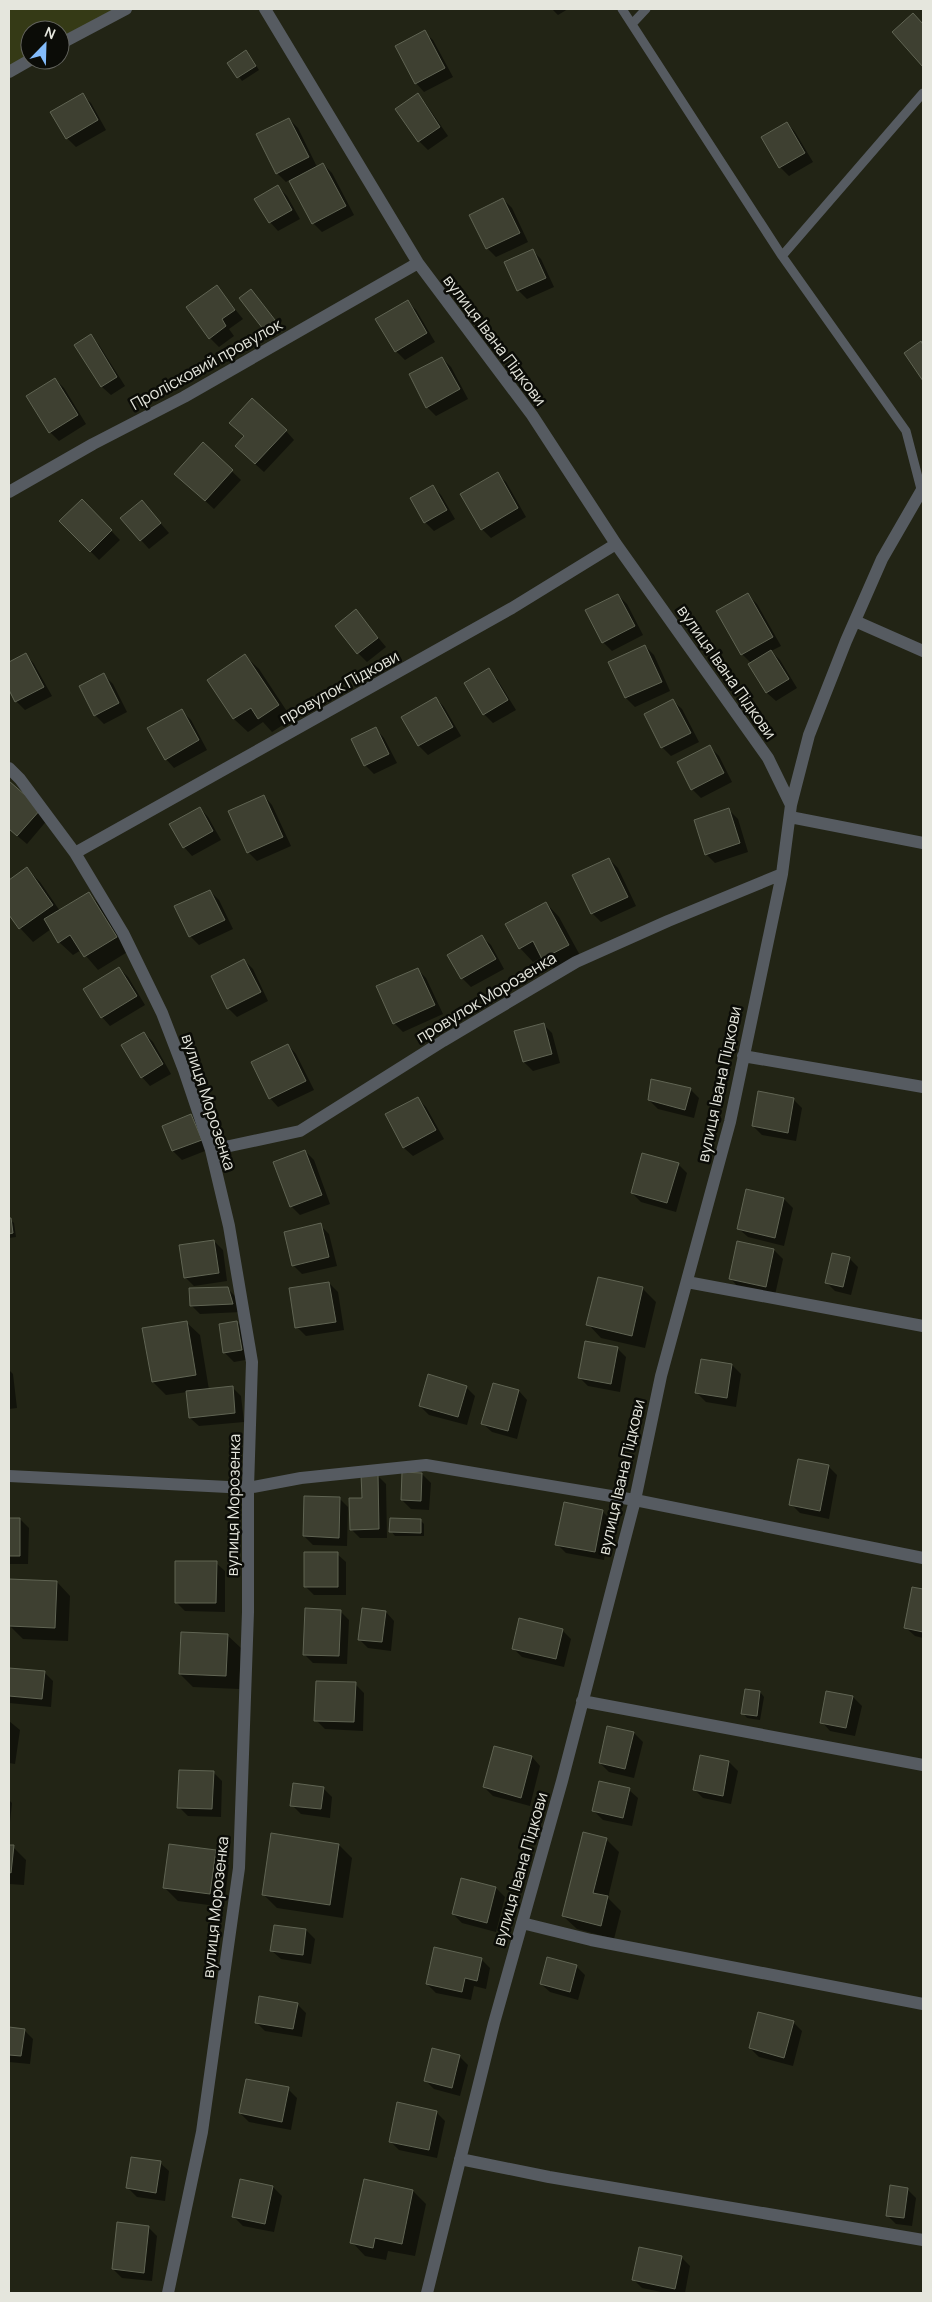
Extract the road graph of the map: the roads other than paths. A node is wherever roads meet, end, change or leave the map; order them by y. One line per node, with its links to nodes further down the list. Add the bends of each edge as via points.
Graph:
1 (126, 9): 6 (street)
2 (265, 9): 11 (street, вулиця Івана Підкови)
3 (622, 9): 5 (lane)
4 (646, 9): 5 (lane)
5 (632, 24): 10 (lane)
6 (70, 39)
7 (20, 66): 8 (street)
8 (9, 72)
9 (923, 93): 10 (lane)
10 (782, 256): 12 (lane, via 906,431)
11 (418, 264): 13 (street, Пролісковий провулок); 14 (street, вулиця Івана Підкови, via 532,415)
12 (922, 488): 15 (street, via 882,559)
13 (9, 492)
14 (616, 544): 18 (street, вулиця Івана Підкови, via 768,758); 20 (street, провулок Підкови, via 512,608)
15 (855, 621): 16 (street); 18 (street, via 809,735)
16 (923, 651)
17 (9, 768): 20 (street, вулиця Морозенка)
18 (790, 811): 19 (street); 21 (street, вулиця Івана Підкови)
19 (923, 843)
20 (75, 853): 24 (street, вулиця Морозенка, via 123,933 162,1014)
21 (782, 874): 22 (street, вулиця Івана Підкови); 24 (street, провулок Морозенка, via 576,962 300,1131)
22 (743, 1056): 23 (street); 25 (street, вулиця Івана Підкови, via 730,1122)
23 (923, 1087)
24 (211, 1150): 28 (street, вулиця Морозенка, via 229,1226 252,1362)
25 (686, 1282): 26 (street); 29 (street, вулиця Івана Підкови, via 661,1376)
26 (923, 1326)
27 (9, 1476): 28 (street)
28 (248, 1488): 29 (street, via 301,1478 426,1465); 37 (street, вулиця Морозенка, via 248,1612 239,1868 202,2132)
29 (634, 1500): 30 (street); 31 (street, вулиця Івана Підкови)
30 (923, 1558)
31 (582, 1701): 32 (street); 33 (street, вулиця Івана Підкови)
32 (923, 1765)
33 (522, 1924): 34 (street); 35 (street, вулиця Івана Підкови)
34 (923, 2004)
35 (460, 2159): 36 (street); 38 (street, вулиця Івана Підкови)
36 (923, 2240)
37 (168, 2293)
38 (427, 2293)

